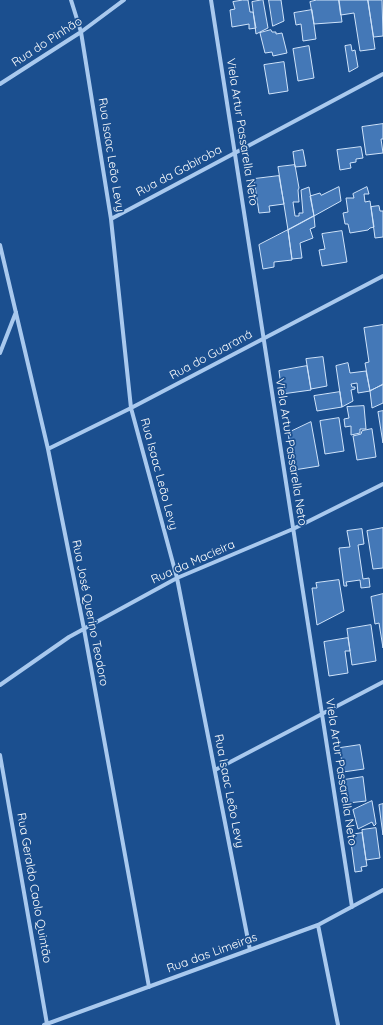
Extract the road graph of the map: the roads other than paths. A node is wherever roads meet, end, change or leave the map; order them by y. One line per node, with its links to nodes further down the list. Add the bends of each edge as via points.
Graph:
1 (71, 0): 4 (street, Rua Isaac Leão Levy)
2 (124, 0): 4 (street, Rua do Pinhão)
3 (211, 0): 7 (street, Viela Artur Passarella Neto)
4 (81, 32): 6 (street, Rua do Pinhão); 8 (street, Rua Isaac Leão Levy)
5 (383, 74): 7 (street, Rua da Gabiroba)
6 (0, 84)
7 (235, 152): 8 (street, Rua da Gabiroba); 12 (street, Viela Artur Passarella Neto)
8 (111, 219): 14 (street, Rua Isaac Leão Levy)
9 (0, 245): 11 (street, Rua José Querino Teodoro)
10 (383, 276): 12 (street, Rua do Guaraná)
11 (16, 311): 13 (street); 15 (street, Rua José Querino Teodoro)
12 (264, 338): 14 (street, Rua do Guaraná); 17 (street, Viela Artur Passarella Neto)
13 (0, 353)
14 (131, 408): 15 (street, Rua do Guaraná); 18 (street, Rua Isaac Leão Levy)
15 (48, 449): 19 (street, Rua José Querino Teodoro)
16 (383, 484): 17 (street, Rua da Macieira)
17 (293, 529): 18 (street, Rua da Macieira); 22 (street, Viela Artur Passarella Neto)
18 (177, 578): 19 (street, Rua da Macieira); 24 (street, Rua Isaac Leão Levy)
19 (84, 629): 21 (street, Rua da Macieira); 29 (street, Rua José Querino Teodoro)
20 (383, 682): 22 (street)
21 (0, 686)
22 (322, 714): 24 (street); 26 (street, Viela Artur Passarella Neto)
23 (0, 755): 30 (street, Rua Geraldo Caolo Quintão)
24 (214, 770): 28 (street, Rua Isaac Leão Levy)
25 (383, 890): 26 (street, Rua das Limeiras)
26 (352, 907): 27 (street, Rua das Limeiras)
27 (318, 925): 28 (street, Rua das Limeiras); 31 (street)
28 (250, 950): 29 (street, Rua das Limeiras)
29 (149, 987): 30 (street, Rua das Limeiras)
30 (46, 1024)
31 (338, 1025)

